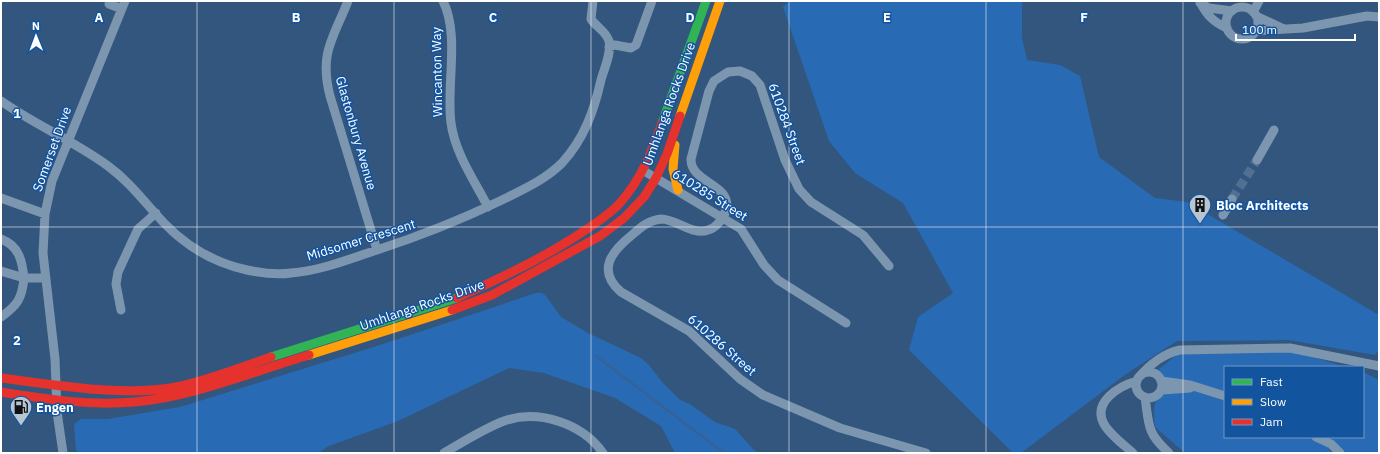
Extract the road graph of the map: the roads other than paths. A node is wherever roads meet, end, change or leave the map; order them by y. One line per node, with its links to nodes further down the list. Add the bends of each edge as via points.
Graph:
1 (348, 1): 36 (street, Glastonbury Avenue, via 327,53 325,75)
2 (443, 1): 30 (street, Wincanton Way, via 451,24 451,123 457,147)
3 (593, 1): 19 (street, via 591,19 606,34)
4 (652, 1): 19 (street, via 636,45 632,48 615,45)
5 (706, 1): 25 (main road, Umhlanga Rocks Drive, via 659,136)
6 (720, 1): 21 (main road, Umhlanga Rocks Drive)
7 (1259, 1): 13 (street)
8 (1199, 2): 11 (street, via 1209,8); 16 (street, via 1216,24)
9 (109, 4): 10 (street)
10 (123, 5): 23 (street, Somerset Drive)
11 (1238, 7): 13 (street); 16 (street, via 1227,19)
12 (1379, 10): 14 (street)
13 (1255, 14): 17 (street); 18 (street, via 1258,26)
14 (1367, 16): 15 (street); 17 (street, via 1317,26)
15 (1379, 17)
16 (1227, 28): 18 (street, via 1235,37 1241,39 1248,38)
17 (1285, 29): 18 (street)
18 (1256, 31)
19 (609, 47): 30 (street, Midsomer Crescent, via 591,118 574,149 547,175)
20 (1, 101): 23 (street, Midsomer Crescent)
21 (680, 116): 26 (main road, Umhlanga Rocks Drive); 27 (main road, via 673,160 673,174)
22 (1274, 130): 24 (street)
23 (68, 140): 31 (street, Midsomer Crescent, via 123,178); 32 (street, Somerset Drive, via 52,181)
24 (1257, 160)
25 (644, 171): 26 (street, 610285 Street); 50 (main road, Umhlanga Rocks Drive, via 618,204 600,220 517,270 456,298 181,386 149,390 115,390)
26 (656, 178): 27 (street, 610285 Street); 54 (main road, Umhlanga Rocks Drive, via 644,197 624,218 600,236 476,302 155,401 115,405)
27 (678, 190): 34 (street, 610285 Street)
28 (1, 198): 32 (street)
29 (1232, 199): 33 (street)
30 (488, 207): 36 (street, Midsomer Crescent, via 438,229)
31 (156, 213): 36 (street, Midsomer Crescent, via 176,234 199,252 224,264 253,271 292,274); 41 (street, via 138,229 118,272 116,284)
32 (45, 214): 40 (street, Somerset Drive)
33 (1222, 215)
34 (723, 217): 37 (street, 610284 Street, via 727,207 723,195 715,186 695,173 691,158 711,86 722,74 740,71 752,76 760,85 785,160 799,189 818,206 864,235); 43 (street, 610285 Street, via 743,230 764,265 778,280); 59 (street, 610286 Street, via 705,231 665,219 648,223 620,245 611,256 609,273 613,284 621,292 689,331 740,379 763,395 840,428)
35 (1, 239): 39 (street, via 11,244 18,253)
36 (377, 250)
37 (889, 266)
38 (1, 271): 39 (street)
39 (28, 278): 40 (street); 42 (street, via 21,298)
40 (45, 278): 50 (street, Somerset Drive)
41 (121, 310)
42 (1, 317)
43 (846, 323)
44 (1160, 359): 45 (street, via 1180,350 1290,348); 46 (street); 48 (street)
45 (1379, 366)
46 (1153, 374): 48 (street, via 1144,374); 49 (street)
47 (1, 378): 50 (main road, Umhlanga Rocks Drive)
48 (1138, 378): 53 (street, via 1137,392); 60 (street, via 1112,392 1106,399 1102,412 1106,428)
49 (1161, 385): 52 (street, via 1183,383); 53 (street)
50 (57, 386): 54 (street, Somerset Drive)
51 (1, 392): 54 (main road, Umhlanga Rocks Drive)
52 (1224, 396)
53 (1149, 397): 61 (street, via 1148,426 1154,439)
54 (57, 402): 56 (street, Somerset Drive)
55 (1318, 438): 62 (street, via 1331,444)
56 (63, 453)
57 (444, 453): 58 (street, via 500,423 528,417 571,426 585,435)
58 (603, 453)
59 (926, 453)
60 (1133, 453)
61 (1169, 453)
62 (1340, 453)

